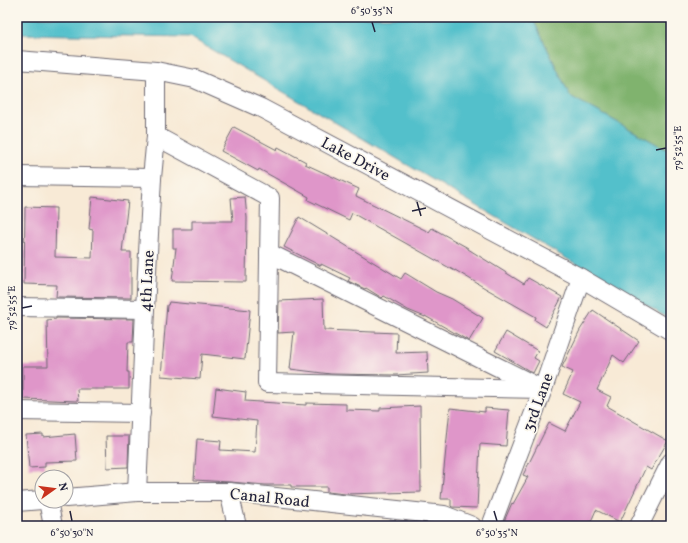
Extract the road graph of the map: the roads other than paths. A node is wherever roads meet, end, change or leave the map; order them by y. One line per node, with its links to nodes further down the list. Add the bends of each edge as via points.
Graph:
1 (17, 60): 2 (street, Lake Drive)
2 (156, 71): 3 (street, 4th Lane); 7 (street, Lake Drive, via 194,79 261,108)
3 (156, 136): 5 (street, 4th Lane); 6 (street, via 270,198)
4 (17, 176): 5 (street)
5 (152, 178): 9 (street, 4th Lane)
6 (269, 253): 11 (street); 11 (street, via 267,383)
7 (581, 278): 10 (street, Lake Drive); 11 (street, 3rd Lane)
8 (17, 306): 9 (street)
9 (145, 309): 13 (street, 4th Lane)
10 (671, 331)
11 (543, 389): 24 (street, 3rd Lane)
12 (17, 411): 13 (street)
13 (141, 413): 15 (street, 4th Lane)
14 (671, 462): 25 (street)
15 (137, 492): 16 (street, Canal Road); 17 (street, Canal Road)
16 (229, 492): 22 (street); 23 (street, Canal Road, via 444,515)
17 (74, 497)
18 (34, 501): 19 (street)
19 (17, 502)
20 (50, 509): 21 (street)
21 (53, 526)
22 (237, 526)
23 (472, 526)
24 (491, 526)
25 (639, 526)

